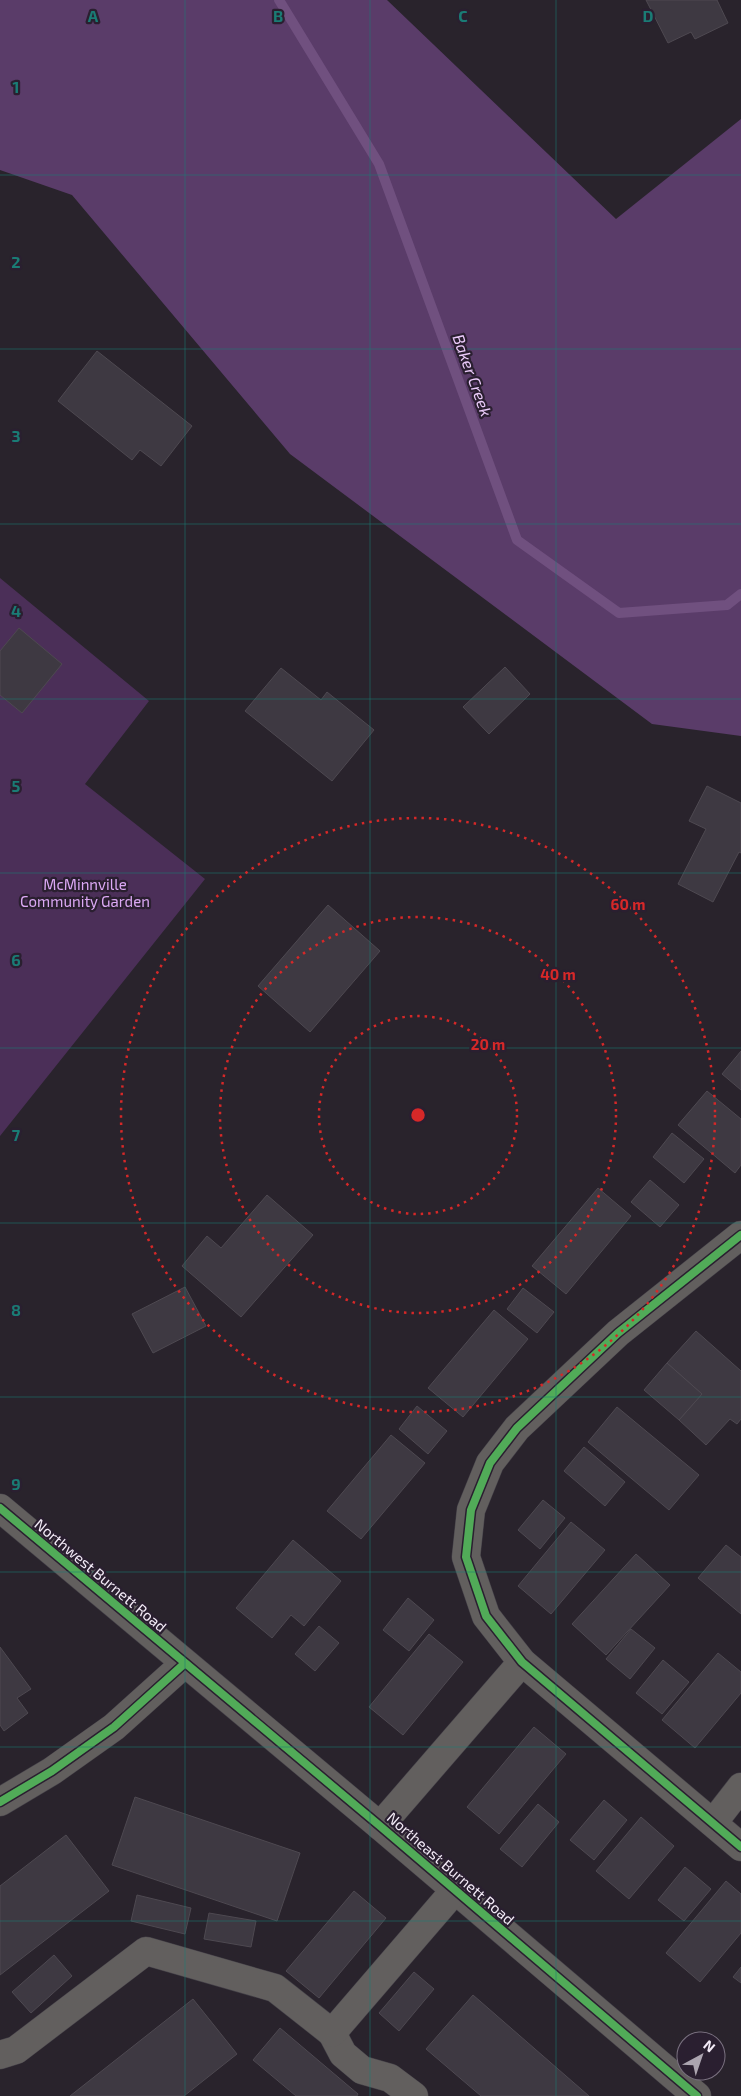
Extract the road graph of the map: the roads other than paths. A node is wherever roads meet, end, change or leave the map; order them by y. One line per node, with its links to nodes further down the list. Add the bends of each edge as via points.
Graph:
1 (741, 1235): 3 (street, via 618,1334 517,1428 490,1463 471,1510 466,1557 486,1616)
2 (0, 1508): 4 (street, Northwest Burnett Road)
3 (522, 1662): 7 (street); 8 (street)
4 (184, 1664): 6 (street, via 114,1727 52,1771); 8 (street, Northeast Burnett Road)
5 (741, 1787): 7 (street)
6 (0, 1802)
7 (713, 1823): 9 (street)
8 (380, 1826): 10 (street, Northeast Burnett Road)
9 (741, 1847)
10 (455, 1890): 11 (street); 14 (street, Northeast Burnett Road)
11 (332, 2033): 12 (street, via 275,1988 146,1951 16,2050); 13 (street, via 343,2054 362,2070 390,2078)
12 (0, 2055)
13 (414, 2096)
14 (697, 2096)

